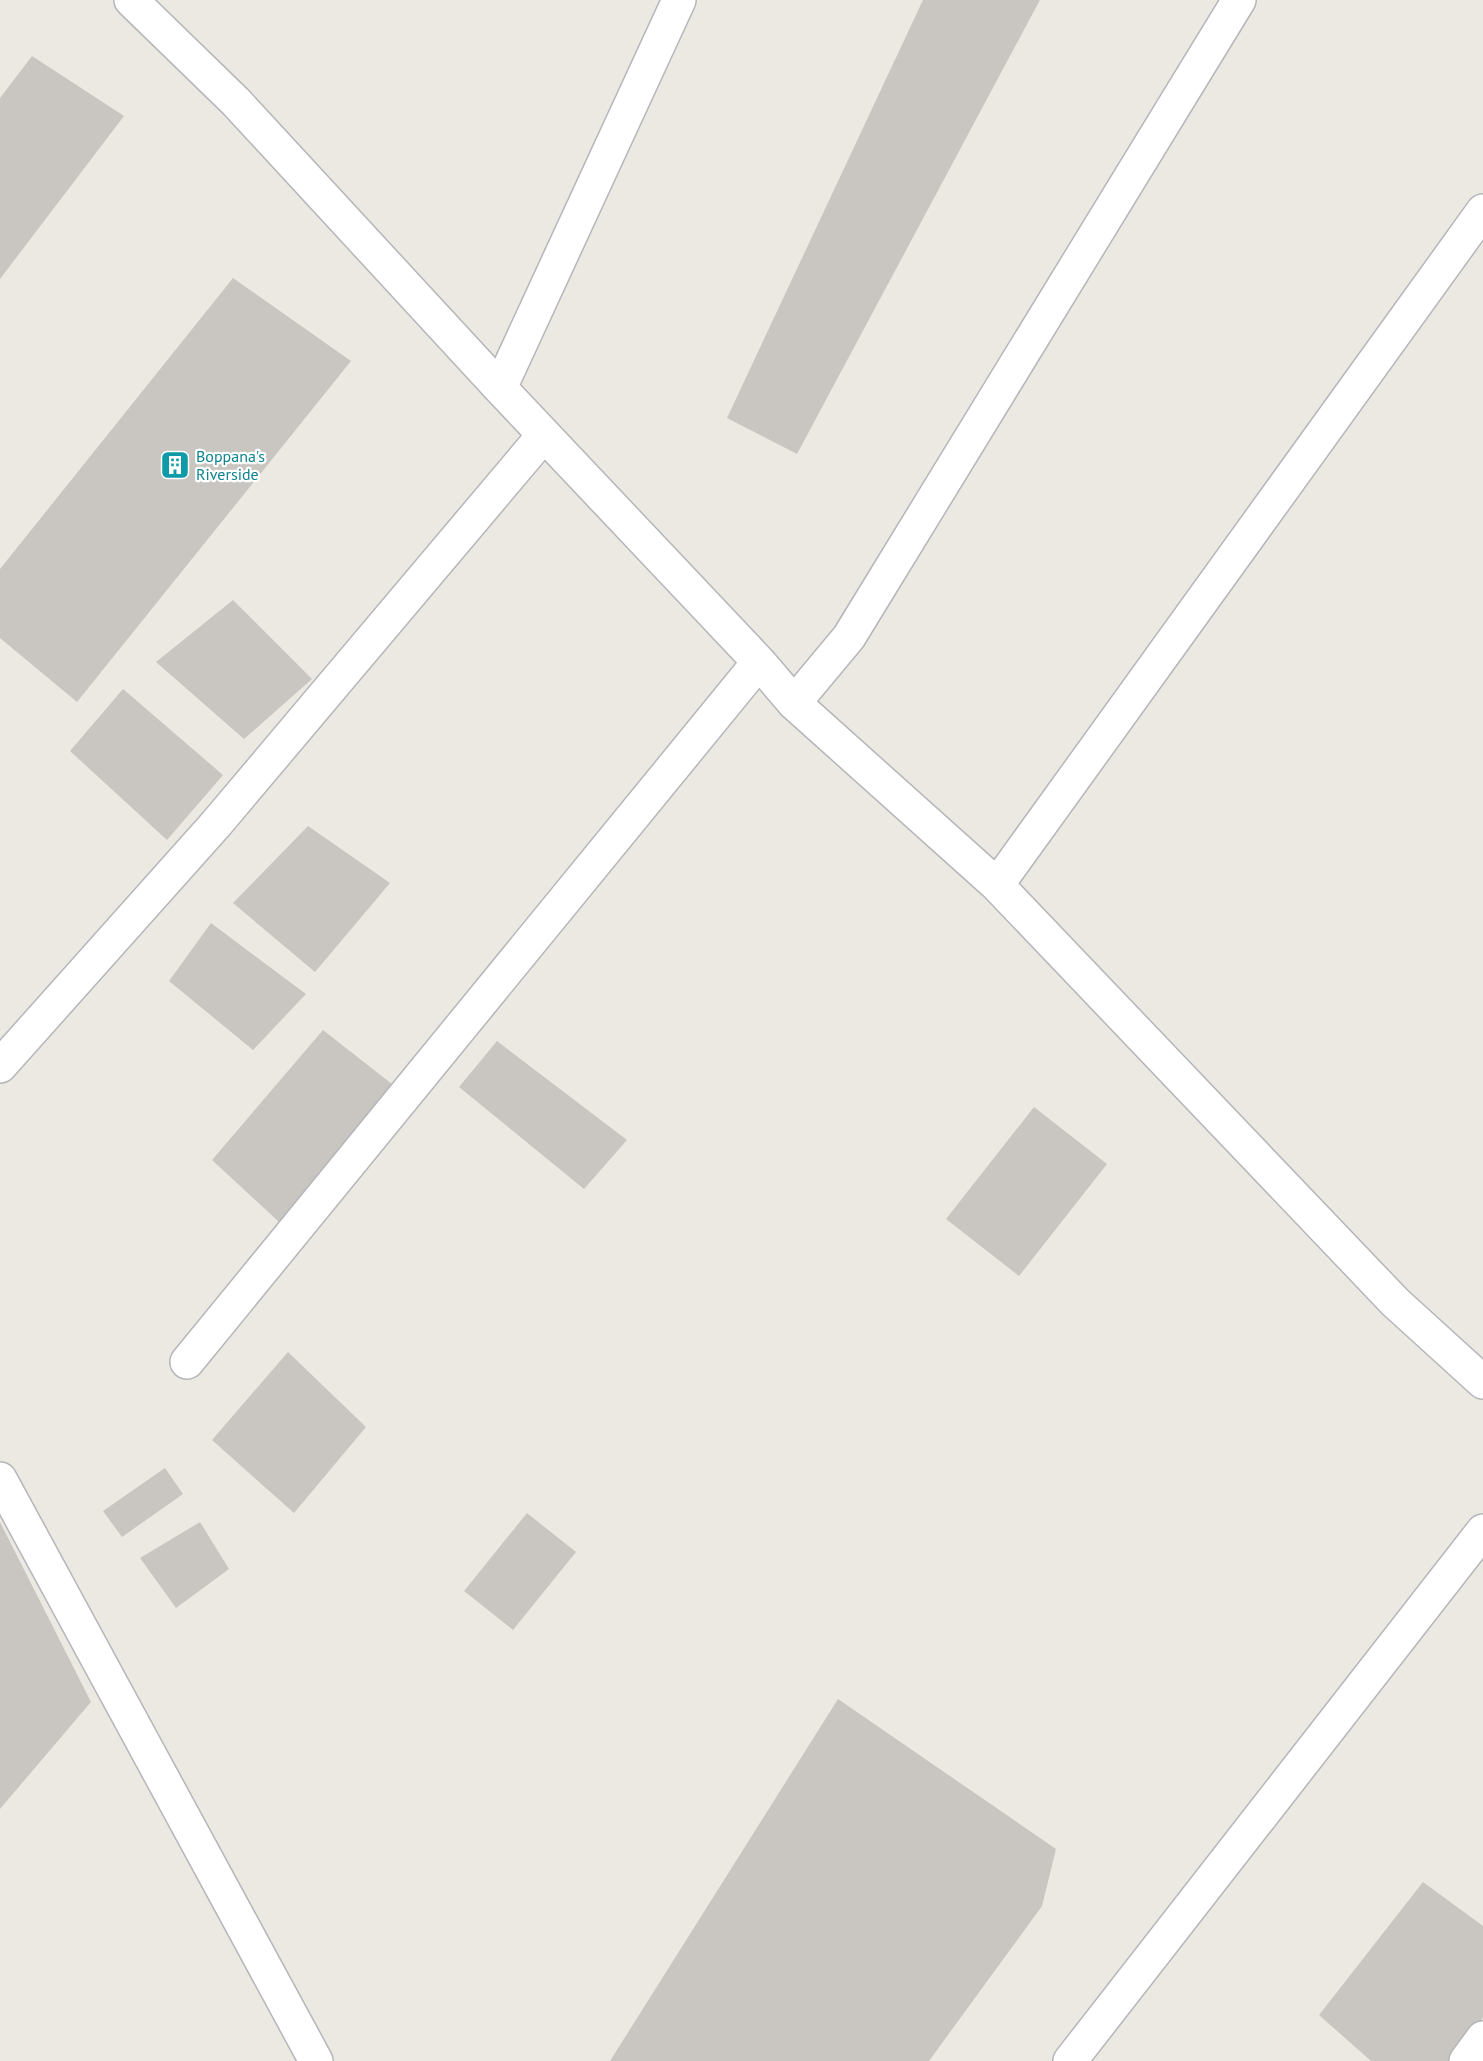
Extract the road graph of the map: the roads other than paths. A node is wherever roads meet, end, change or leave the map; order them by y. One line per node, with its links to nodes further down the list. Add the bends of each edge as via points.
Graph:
1 (131, 0): 5 (street, via 236,102)
2 (679, 0): 5 (street)
3 (1239, 0): 8 (street, via 849,637)
4 (1483, 211): 9 (street)
5 (500, 388): 6 (street)
6 (544, 435): 7 (street); 10 (street, via 216,824)
7 (759, 662): 8 (street); 11 (street)
8 (794, 703): 9 (street)
9 (997, 885): 12 (street, via 1387,1293)
10 (0, 1066)
11 (187, 1362)
12 (1483, 1382)
13 (0, 1479): 16 (street)
14 (1483, 1531): 17 (street)
15 (1483, 2038): 18 (street)
16 (316, 2061)
17 (1070, 2061)
18 (1467, 2061)

